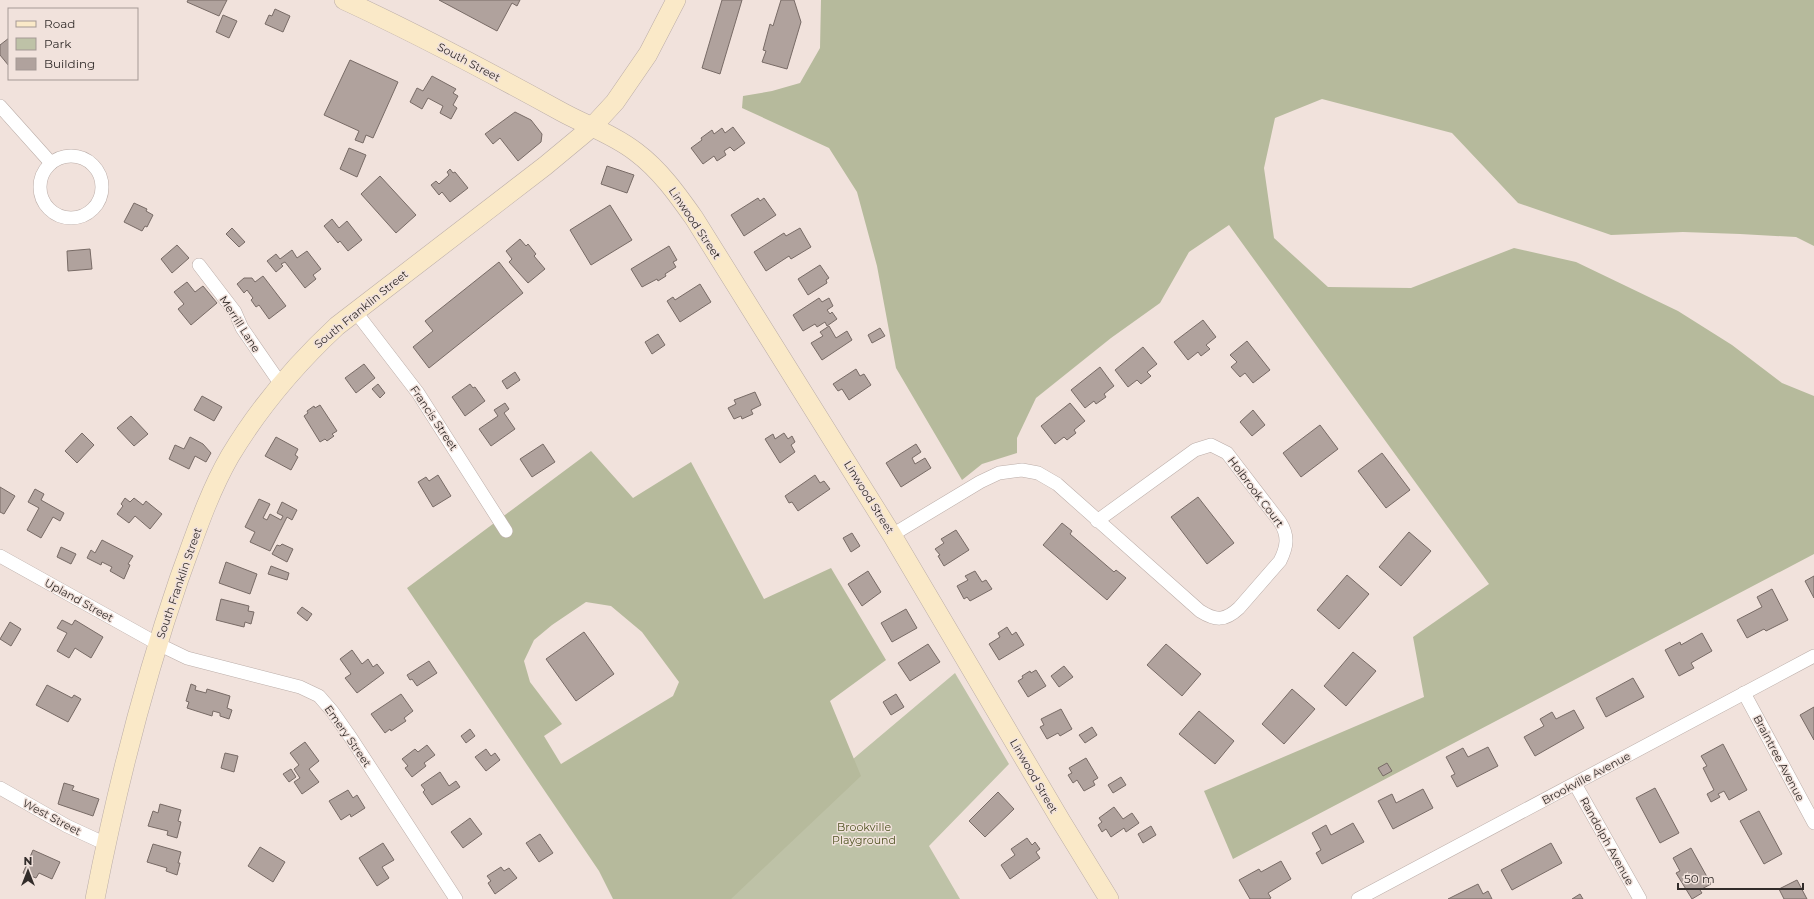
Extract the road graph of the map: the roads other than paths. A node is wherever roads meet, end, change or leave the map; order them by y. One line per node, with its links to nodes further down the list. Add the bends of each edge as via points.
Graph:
1 (344, 0): 4 (main road, South Street, via 441,47)
2 (676, 0): 4 (main road, South Franklin Street, via 648,54 615,102)
3 (0, 106): 5 (street)
4 (592, 126): 7 (main road, South Franklin Street, via 550,162); 11 (main road, Linwood Street, via 638,153 673,190 698,224)
5 (51, 163): 5 (street, via 63,156 82,158 91,163 101,179 102,189 95,206 78,217 67,218 48,208 39,188 41,178)
6 (199, 266): 8 (street, Merrill Lane, via 235,312 242,328)
7 (355, 311): 8 (main road, South Franklin Street, via 307,353); 10 (street, Francis Street, via 418,393)
8 (280, 383): 13 (main road, South Franklin Street, via 229,457 208,500)
9 (1097, 521): 9 (street, Holbrook Court, via 1200,611 1217,618 1231,615 1244,602 1280,561 1287,540 1280,522 1227,453 1212,445 1195,450); 11 (street, Holbrook Court, via 1057,484 1038,473 1022,470 1000,474 980,482)
10 (506, 531)
11 (892, 535): 23 (main road, Linwood Street)
12 (0, 556): 13 (street, Upland Street)
13 (158, 644): 19 (main road, South Franklin Street, via 132,733); 22 (street, Emery Street, via 187,658 300,687 319,696 351,738)
14 (1814, 656): 15 (street, Brookville Avenue)
15 (1744, 693): 16 (street, Brookville Avenue); 18 (street, Braintree Avenue)
16 (1575, 784): 20 (street, Brookville Avenue); 25 (street, Randolph Avenue)
17 (0, 788): 19 (street, West Street, via 67,826)
18 (1814, 823)
19 (106, 844): 21 (main road, South Franklin Street)
20 (1376, 895): 24 (street, Brookville Avenue)
21 (95, 899)
22 (456, 899)
23 (1109, 899)
24 (1358, 899)
25 (1640, 899)

